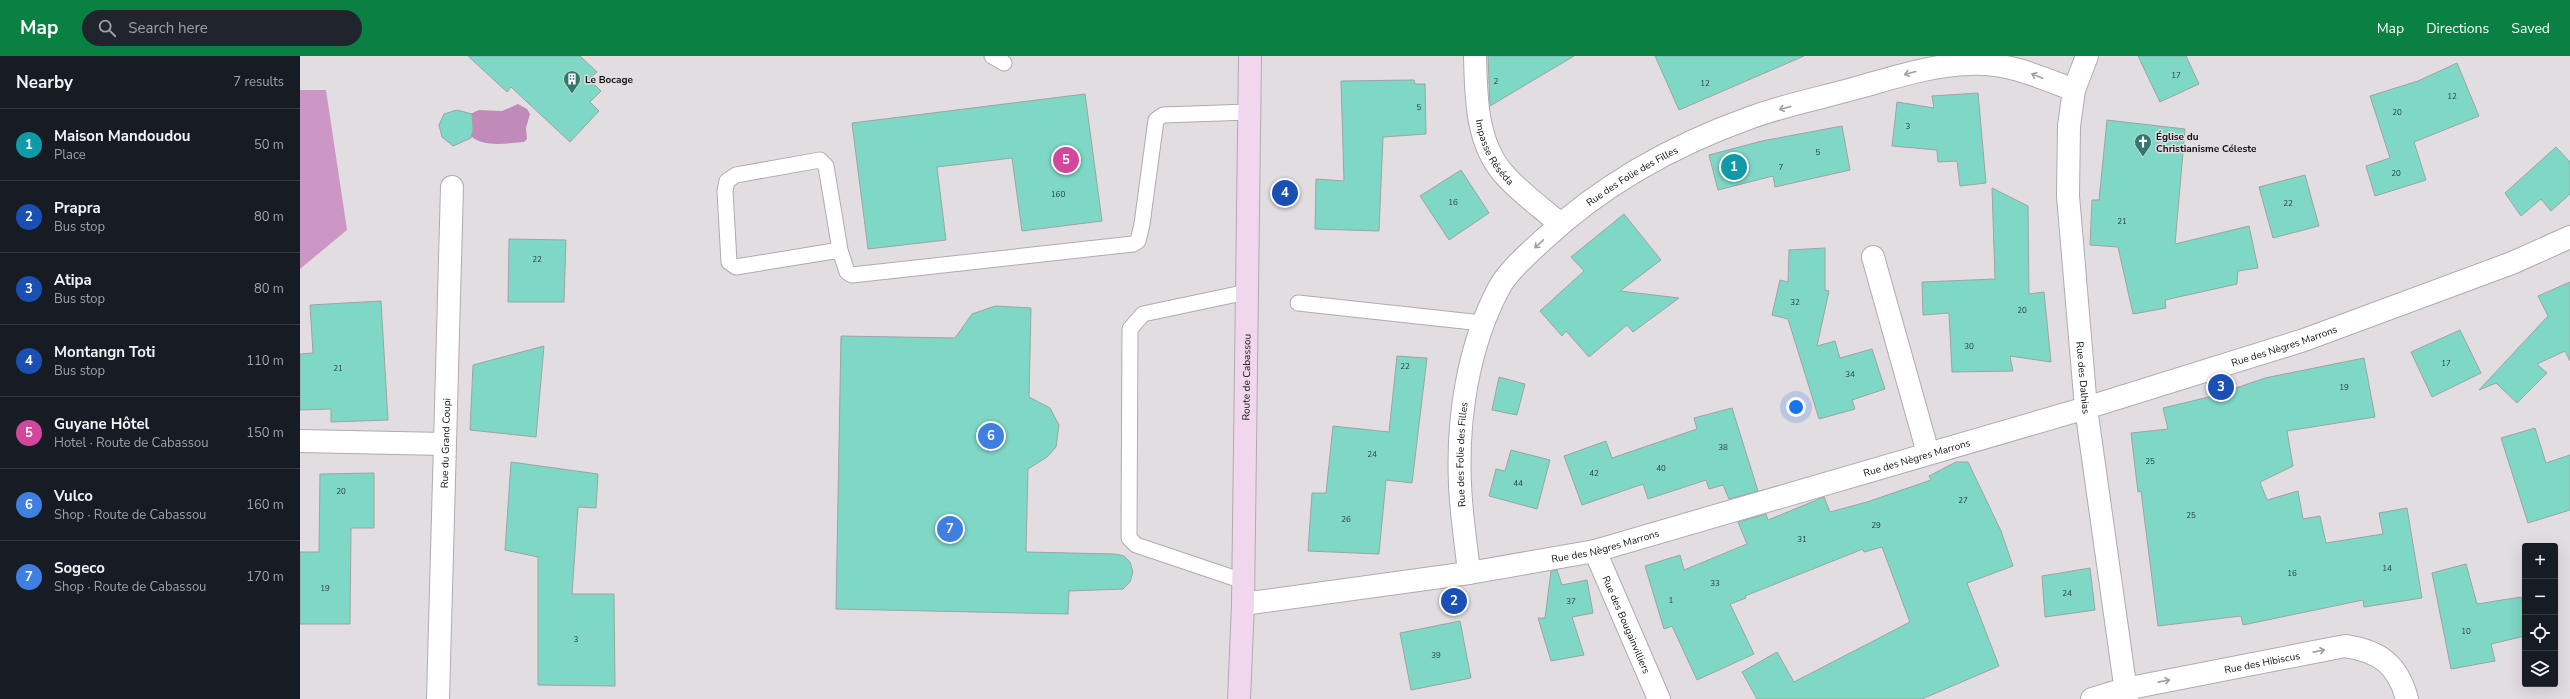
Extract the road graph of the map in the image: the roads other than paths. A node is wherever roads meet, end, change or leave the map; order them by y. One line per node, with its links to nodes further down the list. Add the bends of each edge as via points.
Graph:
1 (1250, 56): 5 (main road, Route de Cabassou)
2 (1475, 56): 7 (street, Impasse Réséda, via 1476,98 1480,124 1494,161 1503,173)
3 (2087, 56): 4 (street, Rue des Dalhias)
4 (2074, 90): 7 (street, Rue des Folie des Filles, one-way to 7, via 2028,72 2000,66 1972,64 1931,67 1754,116 1693,141 1638,170); 14 (street, Rue des Dalhias, via 2069,126 2068,196)
5 (1249, 112): 9 (lane, via 1163,115 1156,120 1142,224 1138,241 1133,244 852,275 847,272); 11 (main road, Route de Cabassou)
6 (452, 187): 16 (street, Rue du Grand Coupi)
7 (1560, 224): 13 (street, Rue des Folie des Filles, one-way to 13, via 1500,285)
8 (2570, 237): 14 (street, Rue des Nègres Marrons, via 2512,263 2304,340)
9 (840, 250): 9 (lane, via 826,166 820,160 736,175 727,181 729,262 736,267)
10 (1873, 257): 17 (street)
11 (1247, 292): 20 (main road, Route de Cabassou); 20 (lane, via 1143,314 1130,329 1129,538 1136,545)
12 (1298, 303): 13 (lane)
13 (1482, 323): 19 (street, Rue des Folie des Filles, via 1465,395 1461,440 1460,484)
14 (2086, 408): 17 (street, Rue des Nègres Marrons); 22 (street, Rue des Dalhias)
15 (300, 441): 16 (street)
16 (445, 444): 23 (street, Rue du Grand Coupi)
17 (1928, 453): 18 (street, Rue des Nègres Marrons)
18 (1595, 550): 19 (street, Rue des Nègres Marrons); 25 (street, Rue des Bougainvilliers)
19 (1469, 573): 21 (street, Rue des Nègres Marrons)
20 (1243, 581): 21 (main road, Route de Cabassou)
21 (1243, 604): 24 (main road, Route de Cabassou)
22 (2126, 694): 26 (street, Rue des Hibiscus); 27 (street, Rue des Hibiscus, one-way to 27, via 2345,646 2364,648 2380,656 2399,676)
23 (438, 699)
24 (1239, 699)
25 (1658, 699)
26 (2092, 699)
27 (2407, 699)

